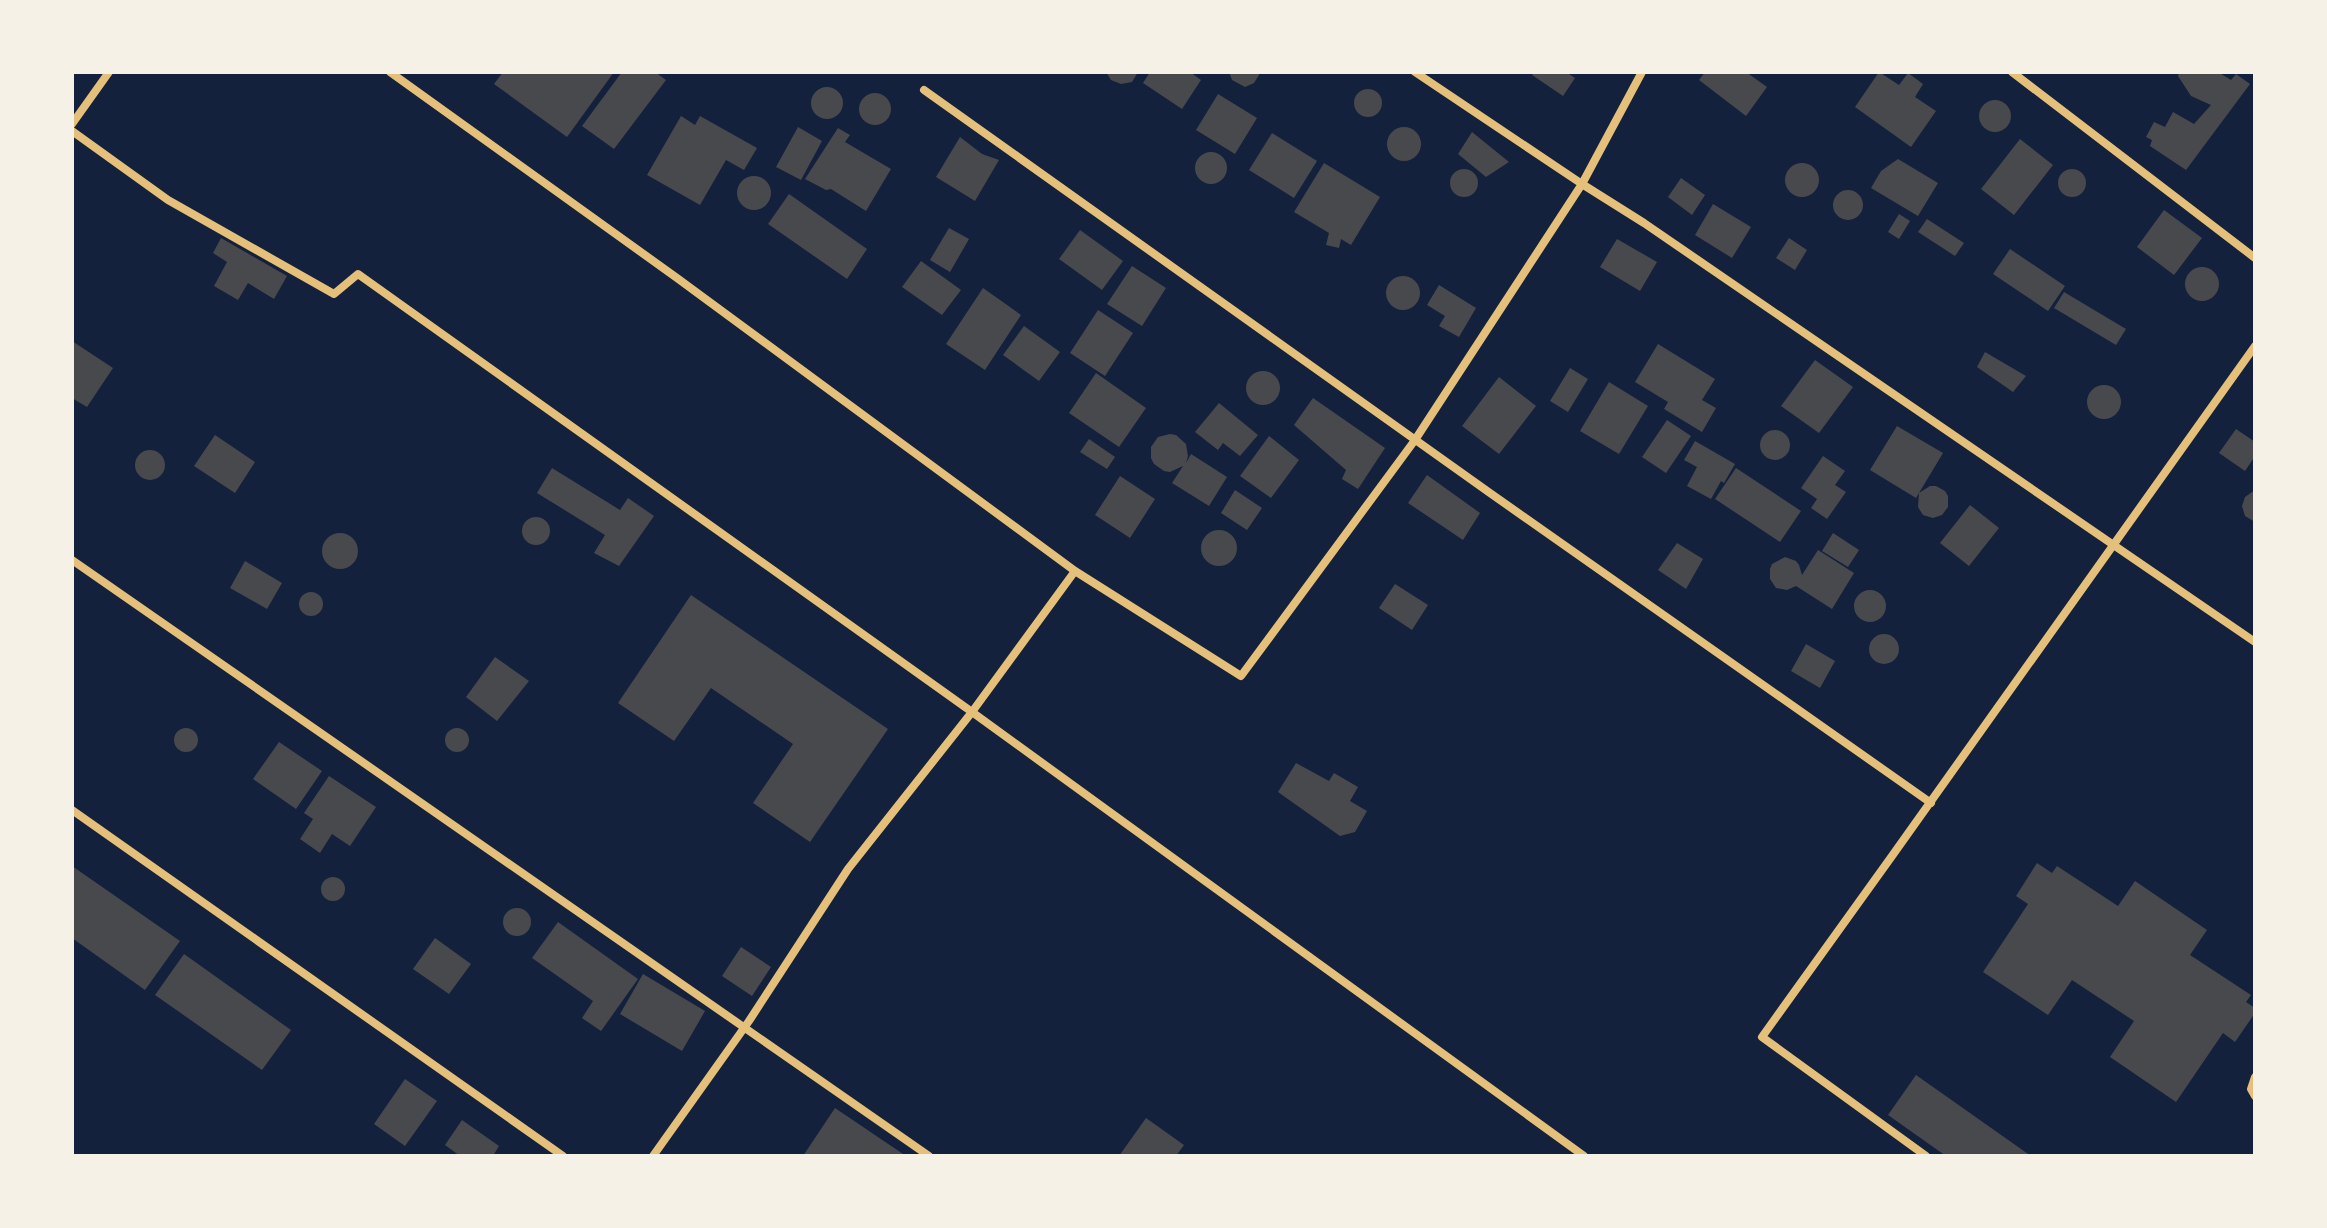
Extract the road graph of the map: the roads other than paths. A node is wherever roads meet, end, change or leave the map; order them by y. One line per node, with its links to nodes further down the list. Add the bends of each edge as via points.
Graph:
1 (109, 72): 7 (street)
2 (390, 72): 15 (street)
3 (1415, 72): 9 (street)
4 (1642, 72): 9 (street)
5 (2012, 72): 10 (street)
6 (924, 90): 12 (street)
7 (72, 124)
8 (72, 131): 17 (street, via 168,200 334,294 358,274)
9 (1582, 184): 12 (street); 13 (street)
10 (2255, 258)
11 (2255, 346): 13 (street)
12 (1415, 440): 15 (street, via 1241,676); 18 (street)
13 (2113, 543): 16 (street); 18 (street)
14 (72, 560): 20 (street)
15 (1075, 571): 17 (street)
16 (2255, 642)
17 (972, 712): 20 (street, via 848,869); 26 (street)
18 (1931, 803): 27 (street, via 1762,1037)
19 (72, 810): 23 (street)
20 (744, 1028): 24 (street); 25 (street)
21 (2255, 1077): 22 (street)
22 (2255, 1096)
23 (563, 1156)
24 (653, 1156)
25 (929, 1156)
26 (1584, 1156)
27 (1926, 1156)

